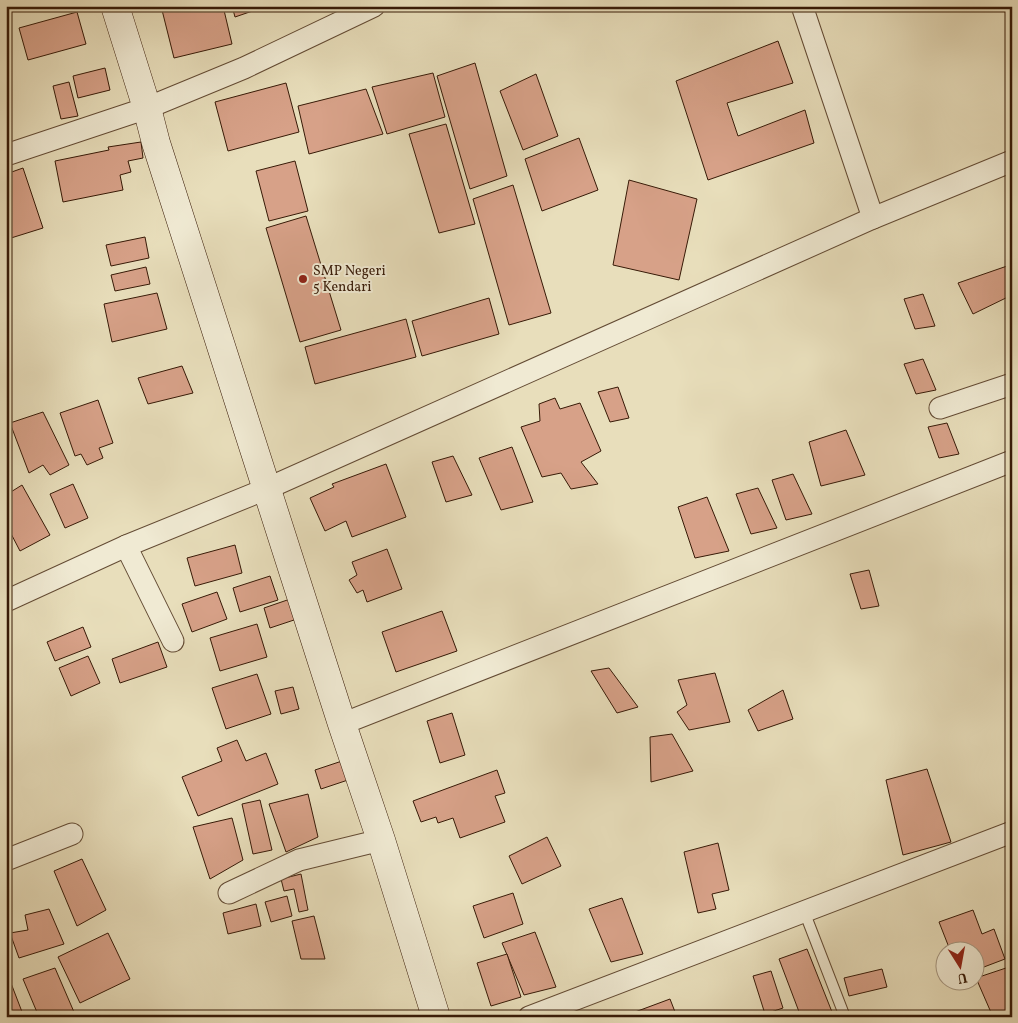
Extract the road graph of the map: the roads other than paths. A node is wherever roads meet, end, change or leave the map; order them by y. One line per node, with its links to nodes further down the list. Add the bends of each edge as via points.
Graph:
1 (114, 6): 4 (street)
2 (374, 6): 4 (street, via 244,68)
3 (802, 6): 7 (street)
4 (147, 108): 5 (street); 11 (street)
5 (6, 155)
6 (1012, 161): 7 (street)
7 (873, 218): 11 (street)
8 (1012, 384): 9 (street)
9 (940, 408)
10 (1012, 461): 15 (street)
11 (266, 489): 12 (street); 15 (street)
12 (126, 546): 13 (street); 14 (street)
13 (6, 601)
14 (173, 641)
15 (342, 724): 18 (street)
16 (1012, 832): 21 (street)
17 (72, 834): 19 (street)
18 (381, 840): 20 (street, via 299,860); 22 (street)
19 (6, 860)
20 (229, 893)
21 (804, 911): 23 (street); 24 (lane)
22 (436, 1017)
23 (529, 1017)
24 (845, 1017)

